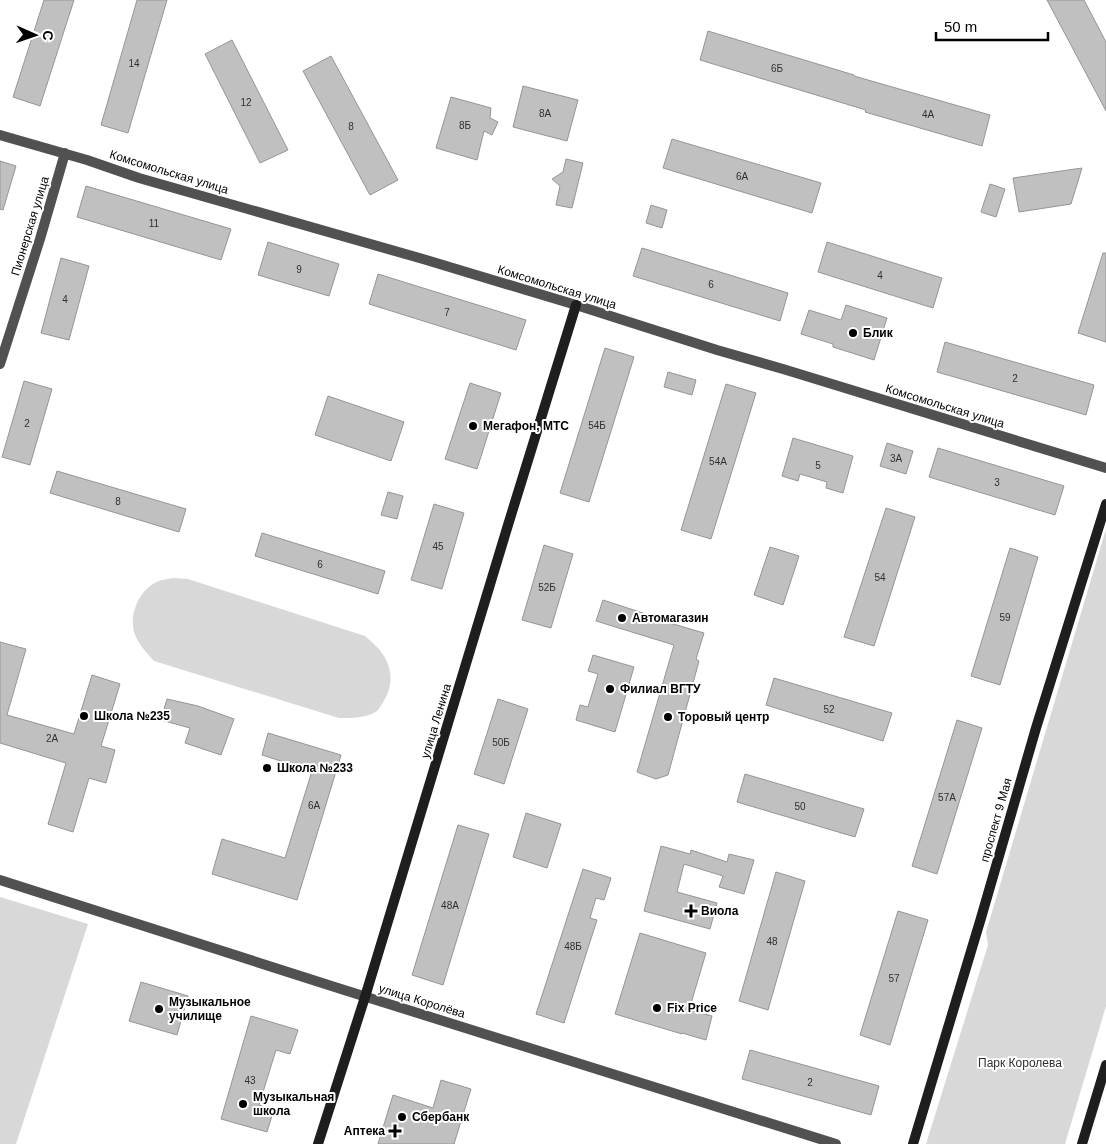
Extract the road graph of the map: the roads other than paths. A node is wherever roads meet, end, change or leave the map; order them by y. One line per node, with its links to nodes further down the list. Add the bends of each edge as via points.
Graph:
1 (0, 135): 2 (street, Комсомольская улица)
2 (65, 153): 3 (street, Комсомольская улица, via 139,178); 4 (street, Пионерская улица)
3 (576, 305): 5 (street, Комсомольская улица); 8 (street, улица Ленина)
4 (0, 364)
5 (1106, 468)
6 (1106, 504): 12 (street, проспект 9 Мая)
7 (0, 880): 8 (street, улица Королёва)
8 (365, 997): 10 (street, улица Ленина); 11 (street, улица Королёва)
9 (1106, 1065): 13 (street)
10 (318, 1144)
11 (836, 1144)
12 (913, 1144)
13 (1082, 1144)

